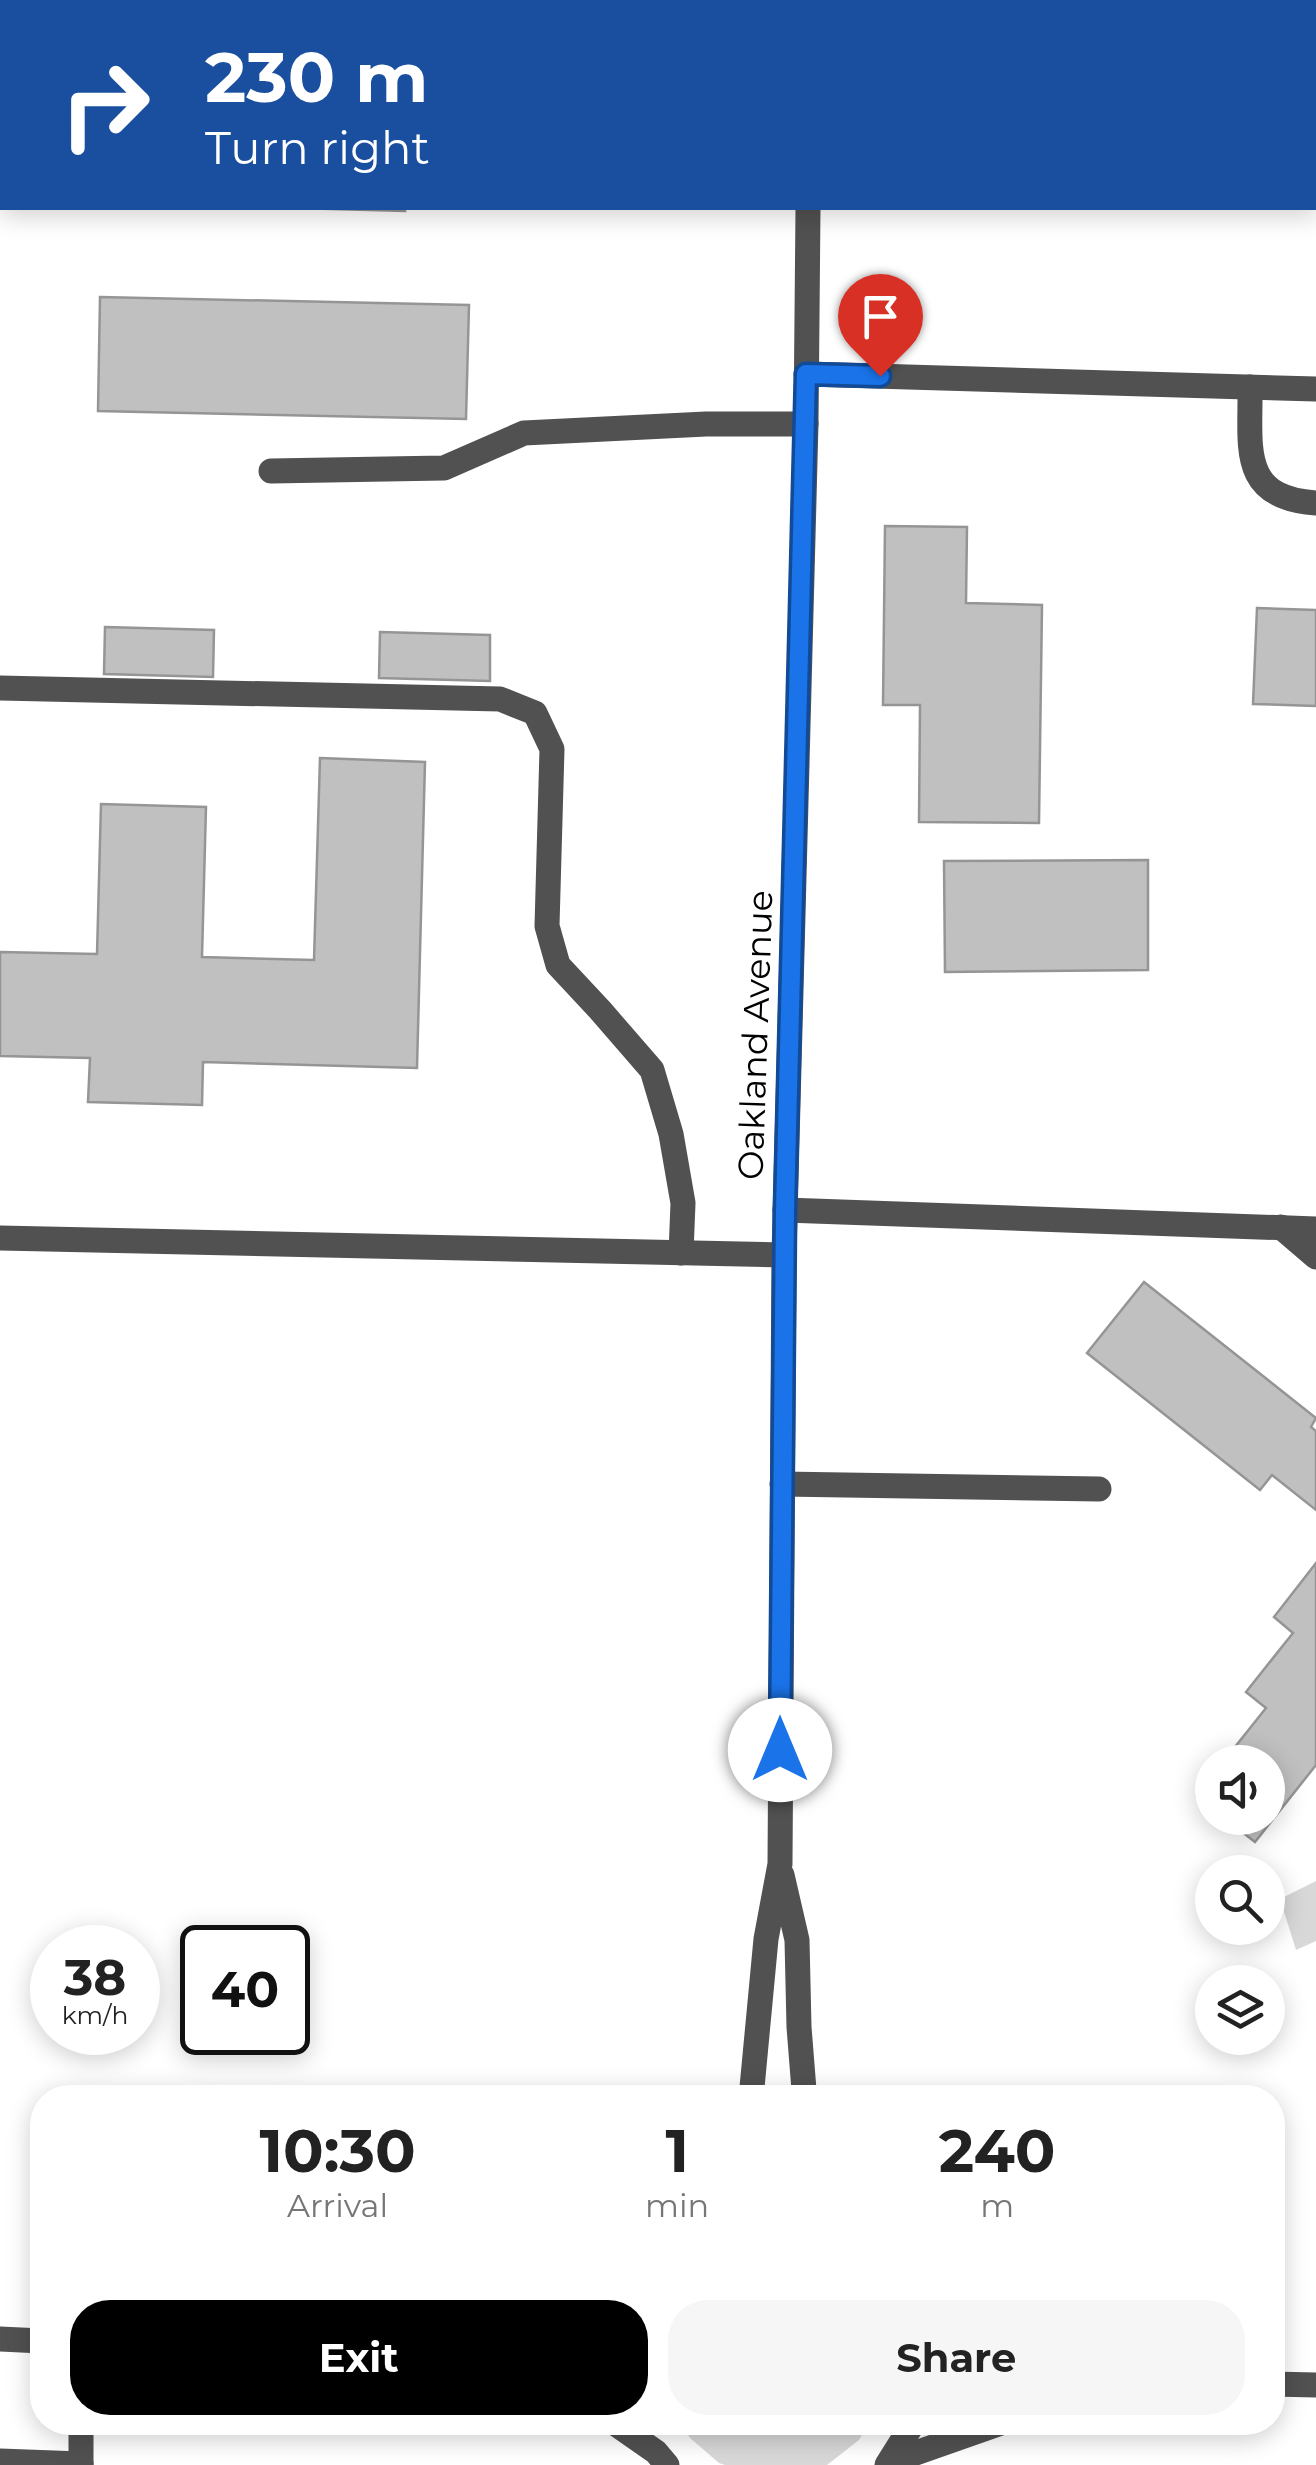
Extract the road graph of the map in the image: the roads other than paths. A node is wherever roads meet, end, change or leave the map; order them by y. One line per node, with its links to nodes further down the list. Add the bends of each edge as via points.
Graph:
1 (808, 210): 2 (street, Oakland Avenue)
2 (806, 374): 3 (street); 5 (street, Oakland Avenue)
3 (1250, 387): 4 (street); 7 (street, via 1251,461 1260,481 1280,495)
4 (1316, 389)
5 (806, 424): 6 (street, via 524,433 444,468); 9 (street, Oakland Avenue)
6 (271, 472)
7 (1316, 503)
8 (0, 688): 13 (street, via 500,699 535,713 552,749 547,926 558,966 652,1070 682,1203)
9 (785, 1210): 10 (street); 14 (street, Oakland Avenue)
10 (1281, 1227): 11 (street); 15 (street)
11 (1316, 1229)
12 (0, 1238): 13 (street)
13 (681, 1253): 14 (street)
14 (784, 1256): 16 (street, Oakland Avenue)
15 (1316, 1257)
16 (782, 1484): 17 (street); 18 (street, Oakland Avenue)
17 (1100, 1490)
18 (780, 1864): 19 (street, Oakland Avenue); 20 (street, Oakland Avenue, via 797,1940)
19 (752, 2085)
20 (804, 2085)
21 (0, 2339): 22 (street)
22 (30, 2340)
23 (1285, 2384): 24 (street)
24 (1316, 2385)
25 (81, 2435): 32 (street)
26 (630, 2435): 30 (street)
27 (649, 2435): 30 (street)
28 (906, 2435): 33 (street)
29 (968, 2435): 33 (street)
30 (662, 2459)
31 (0, 2461): 32 (street)
32 (81, 2464)
33 (889, 2464)

